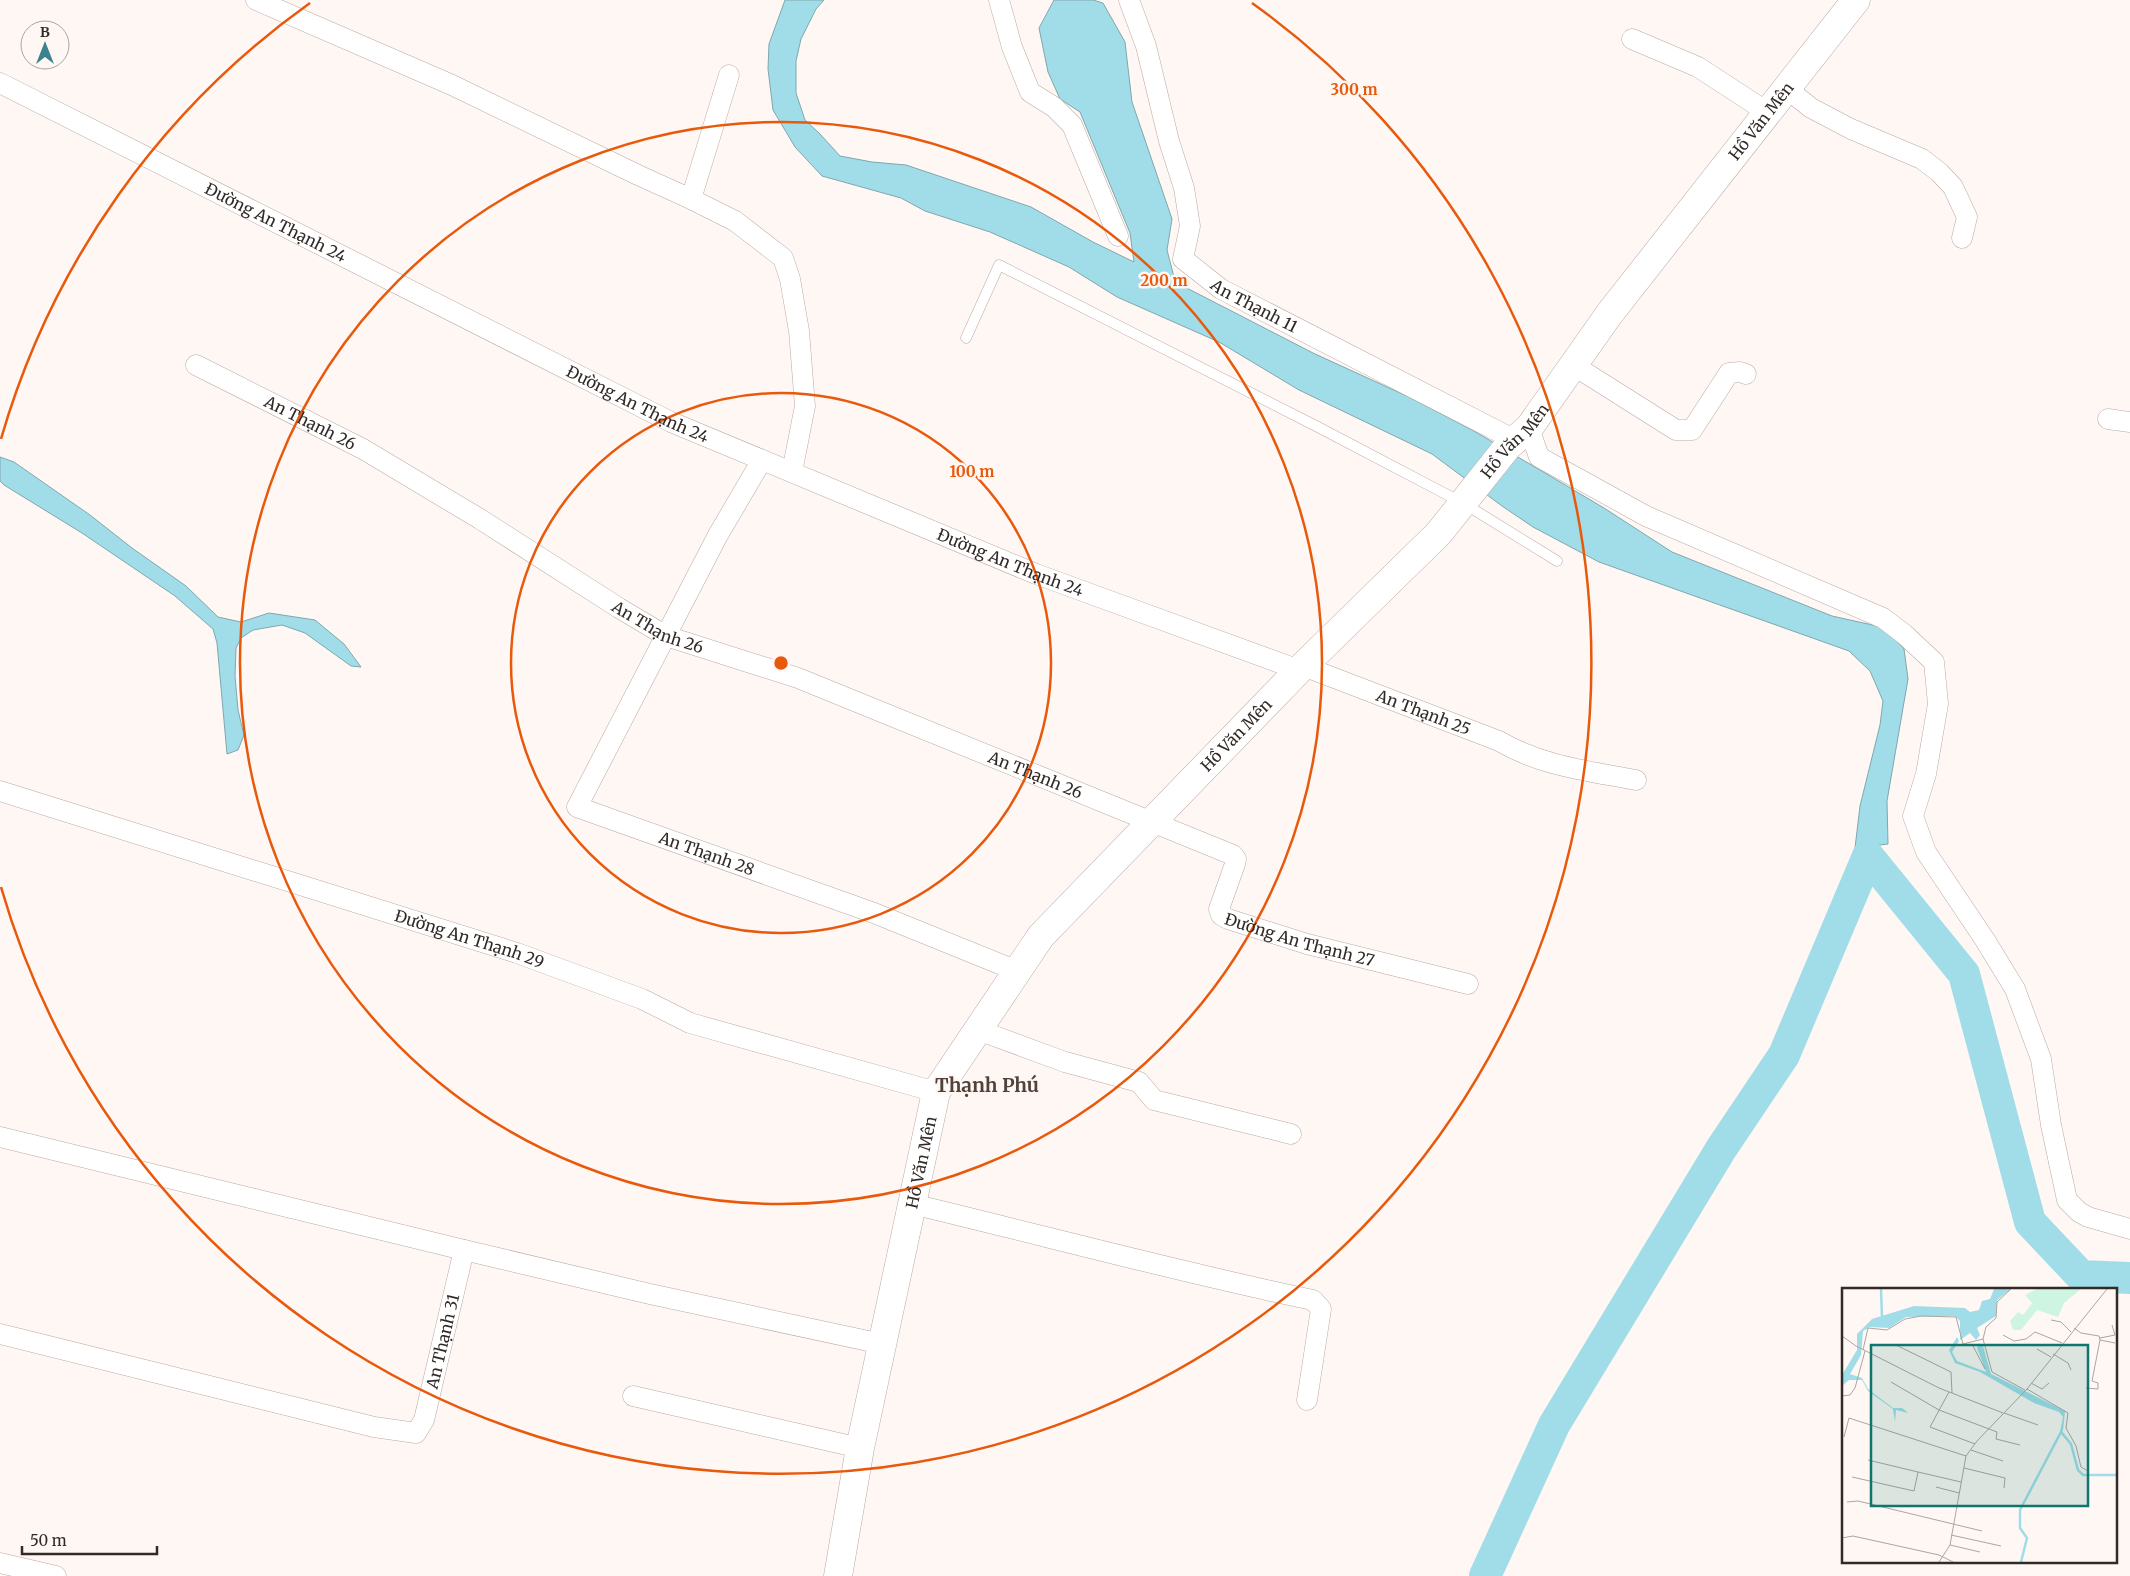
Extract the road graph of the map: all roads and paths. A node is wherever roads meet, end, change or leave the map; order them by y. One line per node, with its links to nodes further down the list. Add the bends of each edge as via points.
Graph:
1 (256, 0): 10 (street, via 452,85)
2 (999, 0): 11 (street, via 1012,47 1030,92 1054,107 1072,126)
3 (1129, 0): 19 (street, An Thạnh 11, via 1146,46 1168,141 1184,188 1190,226 1183,260 1221,289)
4 (1856, 0): 8 (street, Hồ Văn Mên)
5 (1632, 39): 9 (street, via 1698,68)
6 (729, 75): 10 (street)
7 (0, 84): 20 (street, Đường An Thạnh 24, via 671,422)
8 (1786, 88): 9 (street, Hồ Văn Mên); 12 (street, via 1811,108 1922,159 1939,172 1953,187 1967,217)
9 (1767, 112): 15 (street, Hồ Văn Mên)
10 (691, 199): 21 (street, via 735,221 783,258 799,331 805,406)
11 (1118, 236)
12 (1962, 238)
13 (966, 338): 22 (lane, via 999,265 1316,426)
14 (196, 365): 24 (street, An Thạnh 26, via 363,449)
15 (1573, 365): 16 (street, via 1682,431 1692,430 1730,373); 19 (street, Hồ Văn Mên)
16 (1746, 374)
17 (2108, 419): 18 (street)
18 (2130, 422)
19 (1517, 438): 22 (street, Hồ Văn Mên); 36 (street, via 1538,457 1646,516 1882,618 1934,662 1938,704 1926,774 1913,816 1926,852 2015,989 2041,1058 2067,1200 2088,1217)
20 (762, 460): 21 (street, Đường An Thạnh 24); 24 (street, via 718,535)
21 (792, 472): 25 (street, Đường An Thạnh 24, via 1036,574)
22 (1468, 498): 23 (lane); 25 (street, Hồ Văn Mên, via 1439,533)
23 (1557, 561)
24 (666, 636): 28 (street, An Thạnh 26, via 798,678); 29 (street, An Thạnh 28, via 577,807 874,913)
25 (1301, 668): 26 (street, An Thạnh 25, via 1490,738 1541,761); 28 (street, Hồ Văn Mên)
26 (1636, 780)
27 (0, 791): 32 (street, Đường An Thạnh 29, via 518,953 642,999 690,1023)
28 (1153, 820): 29 (street, Hồ Văn Mên, via 1041,936); 30 (street, Đường An Thạnh 27, via 1233,855 1235,864 1219,909 1221,915 1228,919 1308,944)
29 (1017, 971): 31 (street, Hồ Văn Mên)
30 (1468, 984)
31 (978, 1030): 32 (street, Hồ Văn Mên); 33 (street, via 1065,1062 1139,1082 1154,1100)
32 (936, 1092): 35 (street, Hồ Văn Mên)
33 (1291, 1134)
34 (0, 1138): 37 (street)
35 (912, 1204): 39 (street, Hồ Văn Mên); 41 (street, via 1313,1300 1321,1309)
36 (2130, 1229)
37 (464, 1250): 38 (street, An Thạnh 31, via 424,1420 416,1433 374,1427); 39 (street)
38 (0, 1334)
39 (882, 1344): 42 (street, Hồ Văn Mên)
40 (633, 1396): 42 (street)
41 (1307, 1400)
42 (860, 1448): 45 (street, Hồ Văn Mên)
43 (0, 1562): 44 (street)
44 (56, 1576)
45 (838, 1576)

